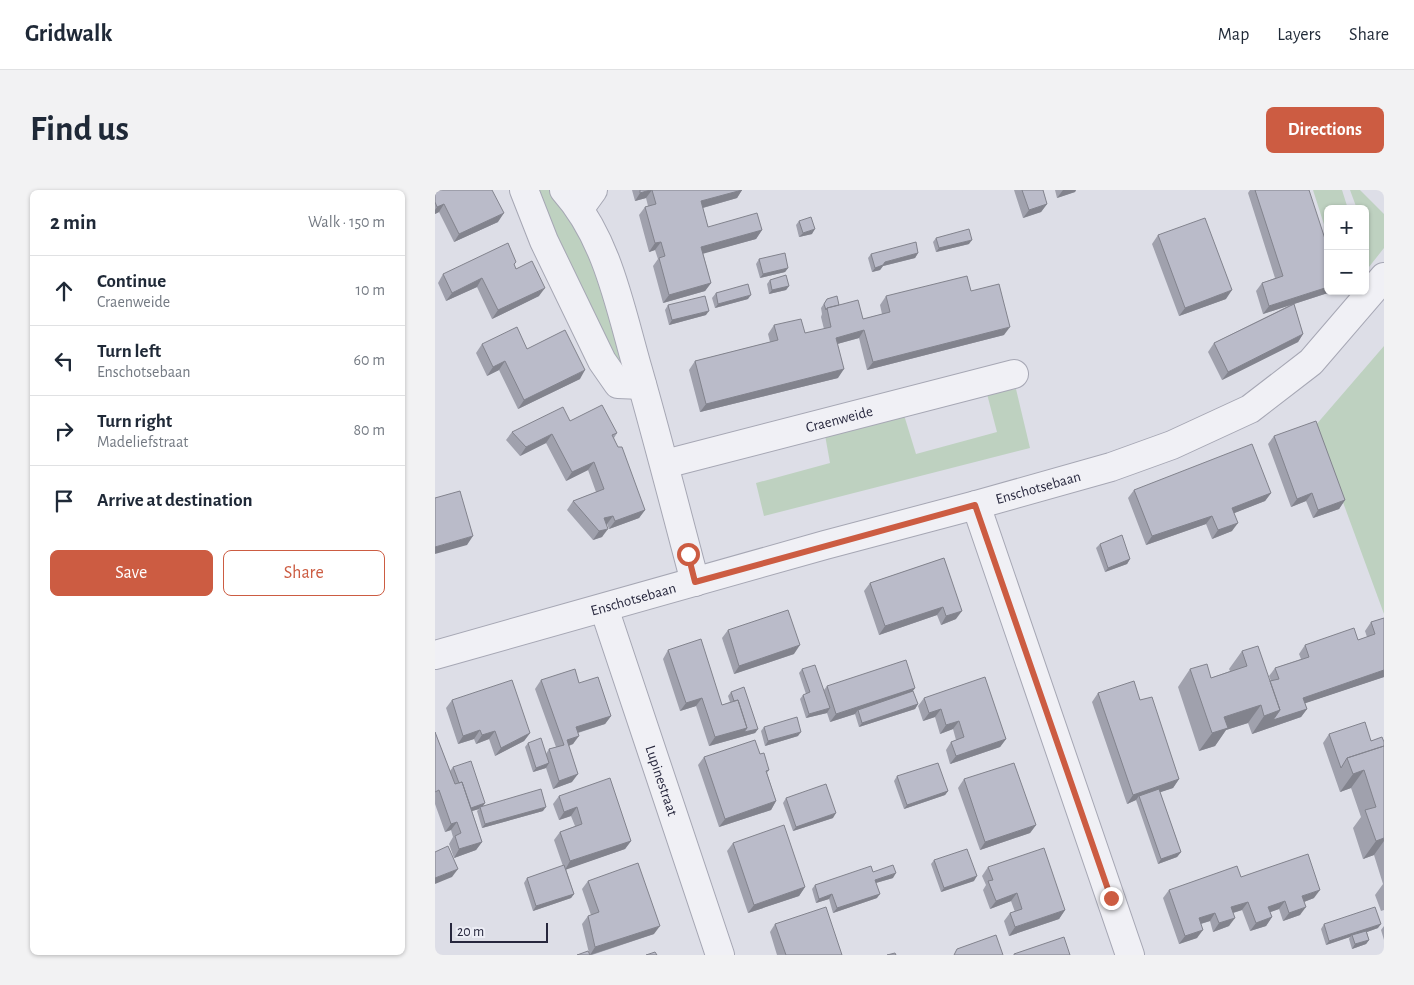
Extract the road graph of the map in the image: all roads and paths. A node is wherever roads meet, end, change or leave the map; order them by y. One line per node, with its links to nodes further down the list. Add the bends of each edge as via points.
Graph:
1 (524, 190): 5 (street, via 544,241 602,361 618,384)
2 (579, 196): 5 (street, via 599,242)
3 (1384, 277): 7 (street, Enschotsebaan, via 1311,362 1250,409 1172,445 1111,467)
4 (1013, 374): 6 (street, Craenweide)
5 (642, 385): 6 (street)
6 (665, 464): 8 (street)
7 (975, 505): 8 (street, Enschotsebaan); 12 (street)
8 (695, 582): 9 (street, Enschotsebaan)
9 (604, 608): 10 (street, Enschotsebaan); 11 (street, Lupinestraat)
10 (435, 654)
11 (720, 955)
12 (1130, 955)

